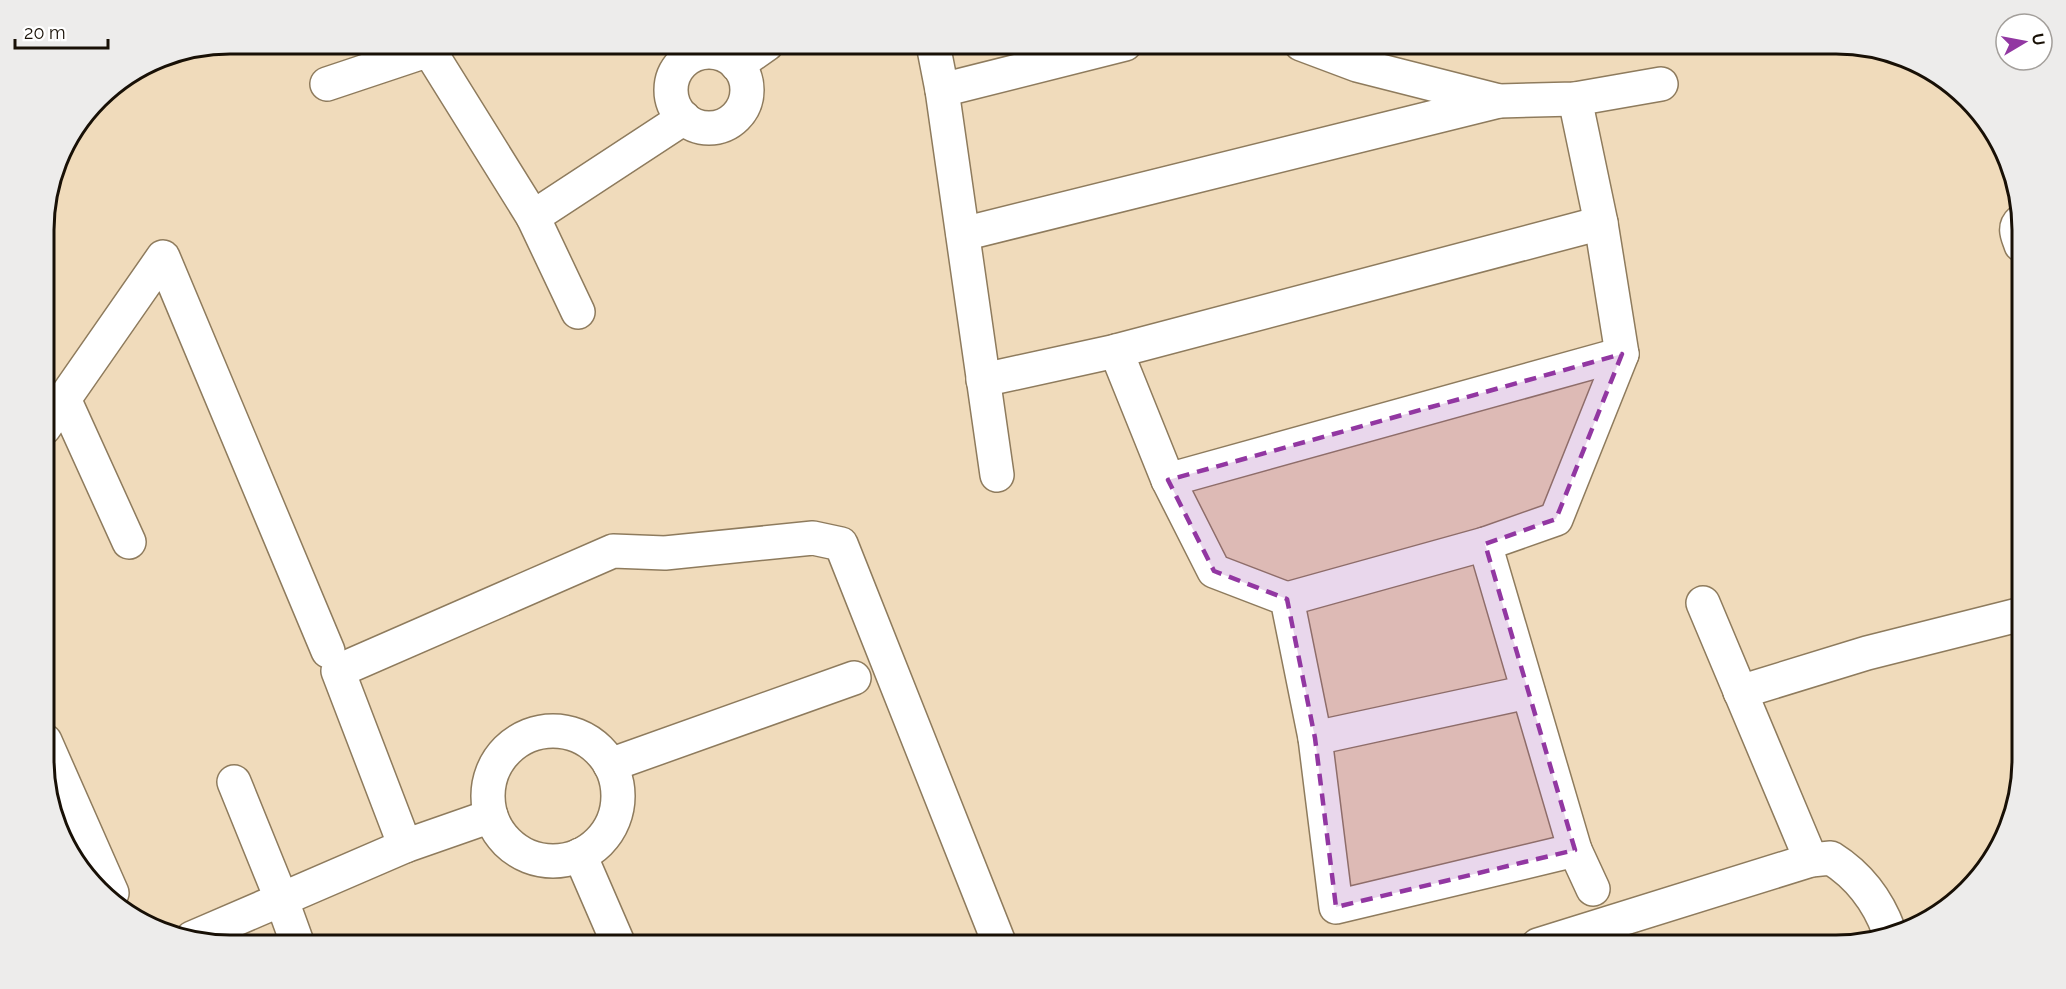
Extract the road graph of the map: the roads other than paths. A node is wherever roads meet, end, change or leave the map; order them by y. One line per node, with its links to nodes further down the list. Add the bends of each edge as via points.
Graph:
1 (417, 54): 11 (street)
2 (431, 54): 17 (street)
3 (698, 54): 9 (street)
4 (719, 54): 10 (street)
5 (753, 54): 10 (street)
6 (935, 54): 13 (street)
7 (1085, 54): 13 (street)
8 (1328, 54): 15 (street)
9 (671, 55): 16 (street, via 671,93)
10 (737, 65): 16 (street, via 745,77 747,91 736,117 710,128 696,126)
11 (327, 84)
12 (1661, 84): 14 (street)
13 (942, 90): 19 (street)
14 (1575, 99): 15 (street); 18 (street)
15 (1499, 101): 19 (street)
16 (684, 118): 17 (street)
17 (533, 217): 20 (street)
18 (1601, 223): 21 (street); 22 (street)
19 (963, 234): 23 (street)
20 (578, 312)
21 (1116, 351): 23 (street); 27 (street)
22 (1622, 354): 27 (street); 29 (street, via 1556,519)
23 (983, 380): 26 (street)
24 (65, 401): 25 (street); 28 (street); 33 (street, via 163,257)
25 (54, 415)
26 (997, 475)
27 (1168, 480): 30 (street, via 1214,571)
28 (129, 542)
29 (1485, 544): 30 (street); 35 (street)
30 (1287, 599): 37 (street)
31 (1703, 603): 36 (street)
32 (2012, 616): 36 (street, via 1867,652)
33 (328, 651)
34 (854, 678): 39 (street)
35 (1528, 692): 37 (street); 43 (street)
36 (1740, 692): 45 (street)
37 (1315, 738): 43 (street, via 1336,907)
38 (54, 762): 46 (street)
39 (610, 765): 41 (street, via 581,736 539,732 519,739 503,754 492,773 488,794); 44 (street, via 617,786 617,807 610,826 597,843)
40 (234, 782): 48 (street)
41 (491, 816): 42 (street); 44 (street, via 502,836 527,855 559,861)
42 (405, 846): 48 (street); 53 (street, via 338,671 613,551 665,553 813,538 841,544)
43 (1575, 850): 47 (street)
44 (580, 855): 52 (street)
45 (1811, 860): 49 (street, via 1831,858 1856,876); 54 (street)
46 (108, 885)
47 (1593, 889)
48 (281, 898): 50 (street); 51 (street)
49 (1888, 927)
50 (203, 933)
51 (294, 935)
52 (614, 935)
53 (996, 935)
54 (1570, 935)

